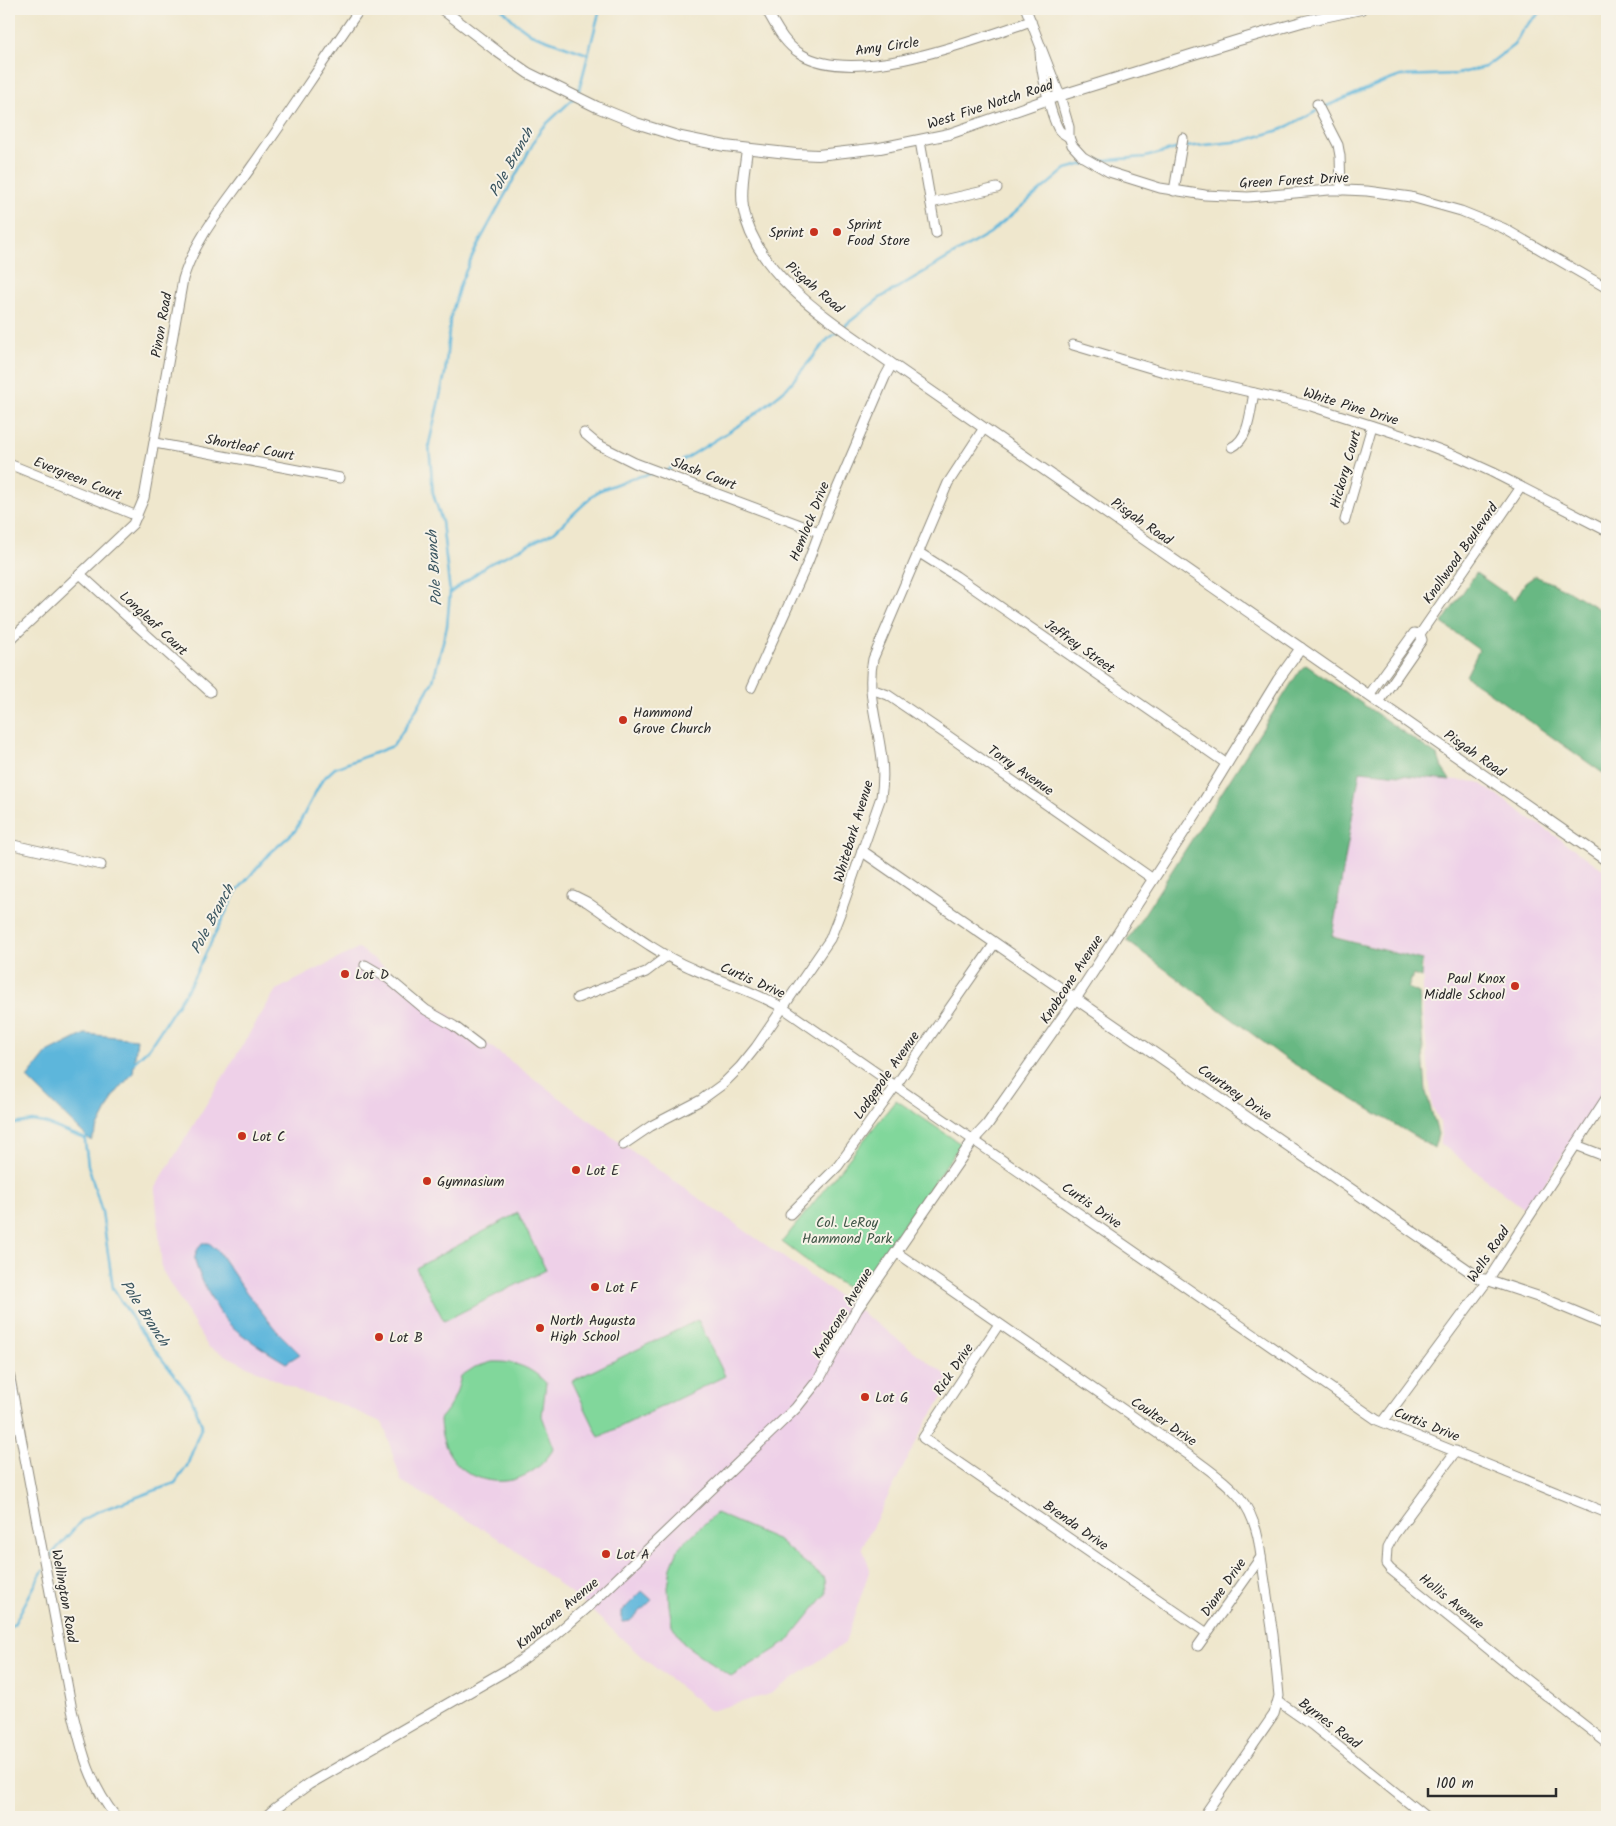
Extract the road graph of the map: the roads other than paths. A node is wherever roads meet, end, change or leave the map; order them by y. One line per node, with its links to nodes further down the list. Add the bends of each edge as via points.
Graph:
1 (360, 9): 28 (street, Pinon Road, via 190,258 183,279)
2 (442, 9): 15 (street, West Five Notch Road, via 528,73 597,107 681,137)
3 (766, 9): 7 (street, Amy Circle, via 785,41 793,48 809,58 837,65 920,56)
4 (1026, 9): 7 (street)
5 (1361, 9): 6 (street, West Five Notch Road)
6 (1349, 10): 9 (street, West Five Notch Road, via 1258,34)
7 (1031, 22): 8 (street)
8 (1040, 47): 9 (street, Green Forest Drive); 10 (street, Green Forest Drive, via 1041,68)
9 (1060, 96): 10 (street, West Five Notch Road); 12 (street, Green Forest Drive)
10 (1049, 100): 12 (street, Green Forest Drive, via 1060,131); 14 (street, West Five Notch Road, via 949,134)
11 (1316, 104): 17 (street, via 1338,145)
12 (1069, 137): 18 (street, Green Forest Drive, via 1083,157 1109,172 1134,182)
13 (1183, 138): 18 (street)
14 (920, 140): 15 (street, West Five Notch Road, via 818,155); 19 (street)
15 (747, 149): 23 (street, Pisgah Road, via 742,204 749,230 764,256 783,280 827,318)
16 (997, 188): 19 (street)
17 (1341, 190): 18 (street, Green Forest Drive, via 1248,197); 21 (street, Green Forest Drive, via 1411,197 1461,211 1503,228)
18 (1174, 191)
19 (931, 203): 20 (street)
20 (936, 233)
21 (1607, 288)
22 (1073, 345): 24 (street, White Pine Drive, via 1164,372)
23 (892, 364): 26 (street, Pisgah Road); 36 (street, Hemlock Drive)
24 (1254, 393): 25 (street, White Pine Drive, via 1311,406); 29 (street, via 1245,434)
25 (1372, 426): 32 (street, White Pine Drive, via 1459,457); 34 (street, Hickory Court)
26 (984, 428): 37 (street, Whitebark Avenue, via 948,483); 41 (street, Pisgah Road)
27 (584, 433): 36 (street, Slash Court, via 597,444 635,463)
28 (155, 443): 31 (street, Shortleaf Court); 33 (street, Pinon Road)
29 (1232, 447)
30 (9, 464): 33 (street, Evergreen Court)
31 (340, 478)
32 (1521, 487): 35 (street, White Pine Drive); 39 (street, Knollwood Boulevard)
33 (137, 516): 38 (street, Pinon Road, via 133,524)
34 (1345, 520)
35 (1607, 531)
36 (819, 532): 42 (street, Hemlock Drive)
37 (918, 552): 43 (street, Whitebark Avenue, via 873,659); 47 (street, Jeffrey Street)
38 (80, 574): 40 (street, Pinon Road); 44 (street, Longleaf Court)
39 (1420, 634): 45 (street, Knollwood Boulevard, via 1414,633); 46 (street, Knollwood Boulevard, via 1422,640)
40 (9, 641)
41 (1301, 648): 45 (street, Pisgah Road); 47 (street, Knobcone Avenue)
42 (751, 688)
43 (871, 690): 49 (street, Whitebark Avenue, via 884,782); 52 (street, Torry Avenue, via 888,695)
44 (210, 692)
45 (1369, 696): 46 (street, Pisgah Road)
46 (1379, 702): 50 (street, Pisgah Road)
47 (1227, 764): 52 (street, Knobcone Avenue)
48 (9, 844): 51 (street)
49 (862, 851): 54 (street, Courtney Drive); 59 (street, Whitebark Avenue, via 830,938)
50 (1607, 861)
51 (101, 864)
52 (1153, 879): 58 (street, Knobcone Avenue)
53 (573, 895): 55 (street, Curtis Drive)
54 (995, 943): 58 (street, Courtney Drive); 61 (street, Lodgepole Avenue)
55 (667, 956): 57 (street, via 646,972); 59 (street, Curtis Drive)
56 (365, 965): 60 (street)
57 (577, 998)
58 (1076, 998): 63 (street, Knobcone Avenue); 69 (street, Courtney Drive, via 1480,1279)
59 (783, 1008): 61 (street, Curtis Drive); 64 (street, Whitebark Avenue, via 740,1067 723,1084)
60 (478, 1045)
61 (896, 1085): 63 (street, Curtis Drive); 67 (street, Lodgepole Avenue, via 838,1166)
62 (1607, 1097): 65 (street, Wells Road)
63 (974, 1139): 68 (street, Knobcone Avenue); 73 (street, Curtis Drive)
64 (623, 1145)
65 (1576, 1145): 66 (street); 69 (street, Wells Road)
66 (1607, 1157)
67 (790, 1214)
68 (896, 1252): 70 (street, Coulter Drive); 83 (street, Knobcone Avenue, via 857,1309 818,1379 796,1408 589,1606 553,1638 512,1667 309,1784)
69 (1488, 1280): 71 (street, Courtney Drive); 73 (street, Wells Road)
70 (1000, 1324): 74 (street, Rick Drive); 77 (street, Coulter Drive, via 1236,1491 1249,1509)
71 (1607, 1325)
72 (9, 1373): 82 (street, Wellington Road, via 79,1741 91,1777)
73 (1383, 1422): 75 (street, Curtis Drive)
74 (929, 1429): 78 (street, Brenda Drive, via 924,1438)
75 (1456, 1451): 76 (street, Curtis Drive); 81 (street, Hollis Avenue, via 1394,1535 1386,1564)
76 (1607, 1513)
77 (1261, 1557): 78 (street, Diane Drive); 80 (street, Coulter Drive)
78 (1207, 1633): 79 (street)
79 (1198, 1646)
80 (1279, 1702): 84 (street, Byrnes Road); 85 (street, Byrnes Road)
81 (1607, 1743)
82 (116, 1817)
83 (266, 1817)
84 (1203, 1817)
85 (1426, 1817)

